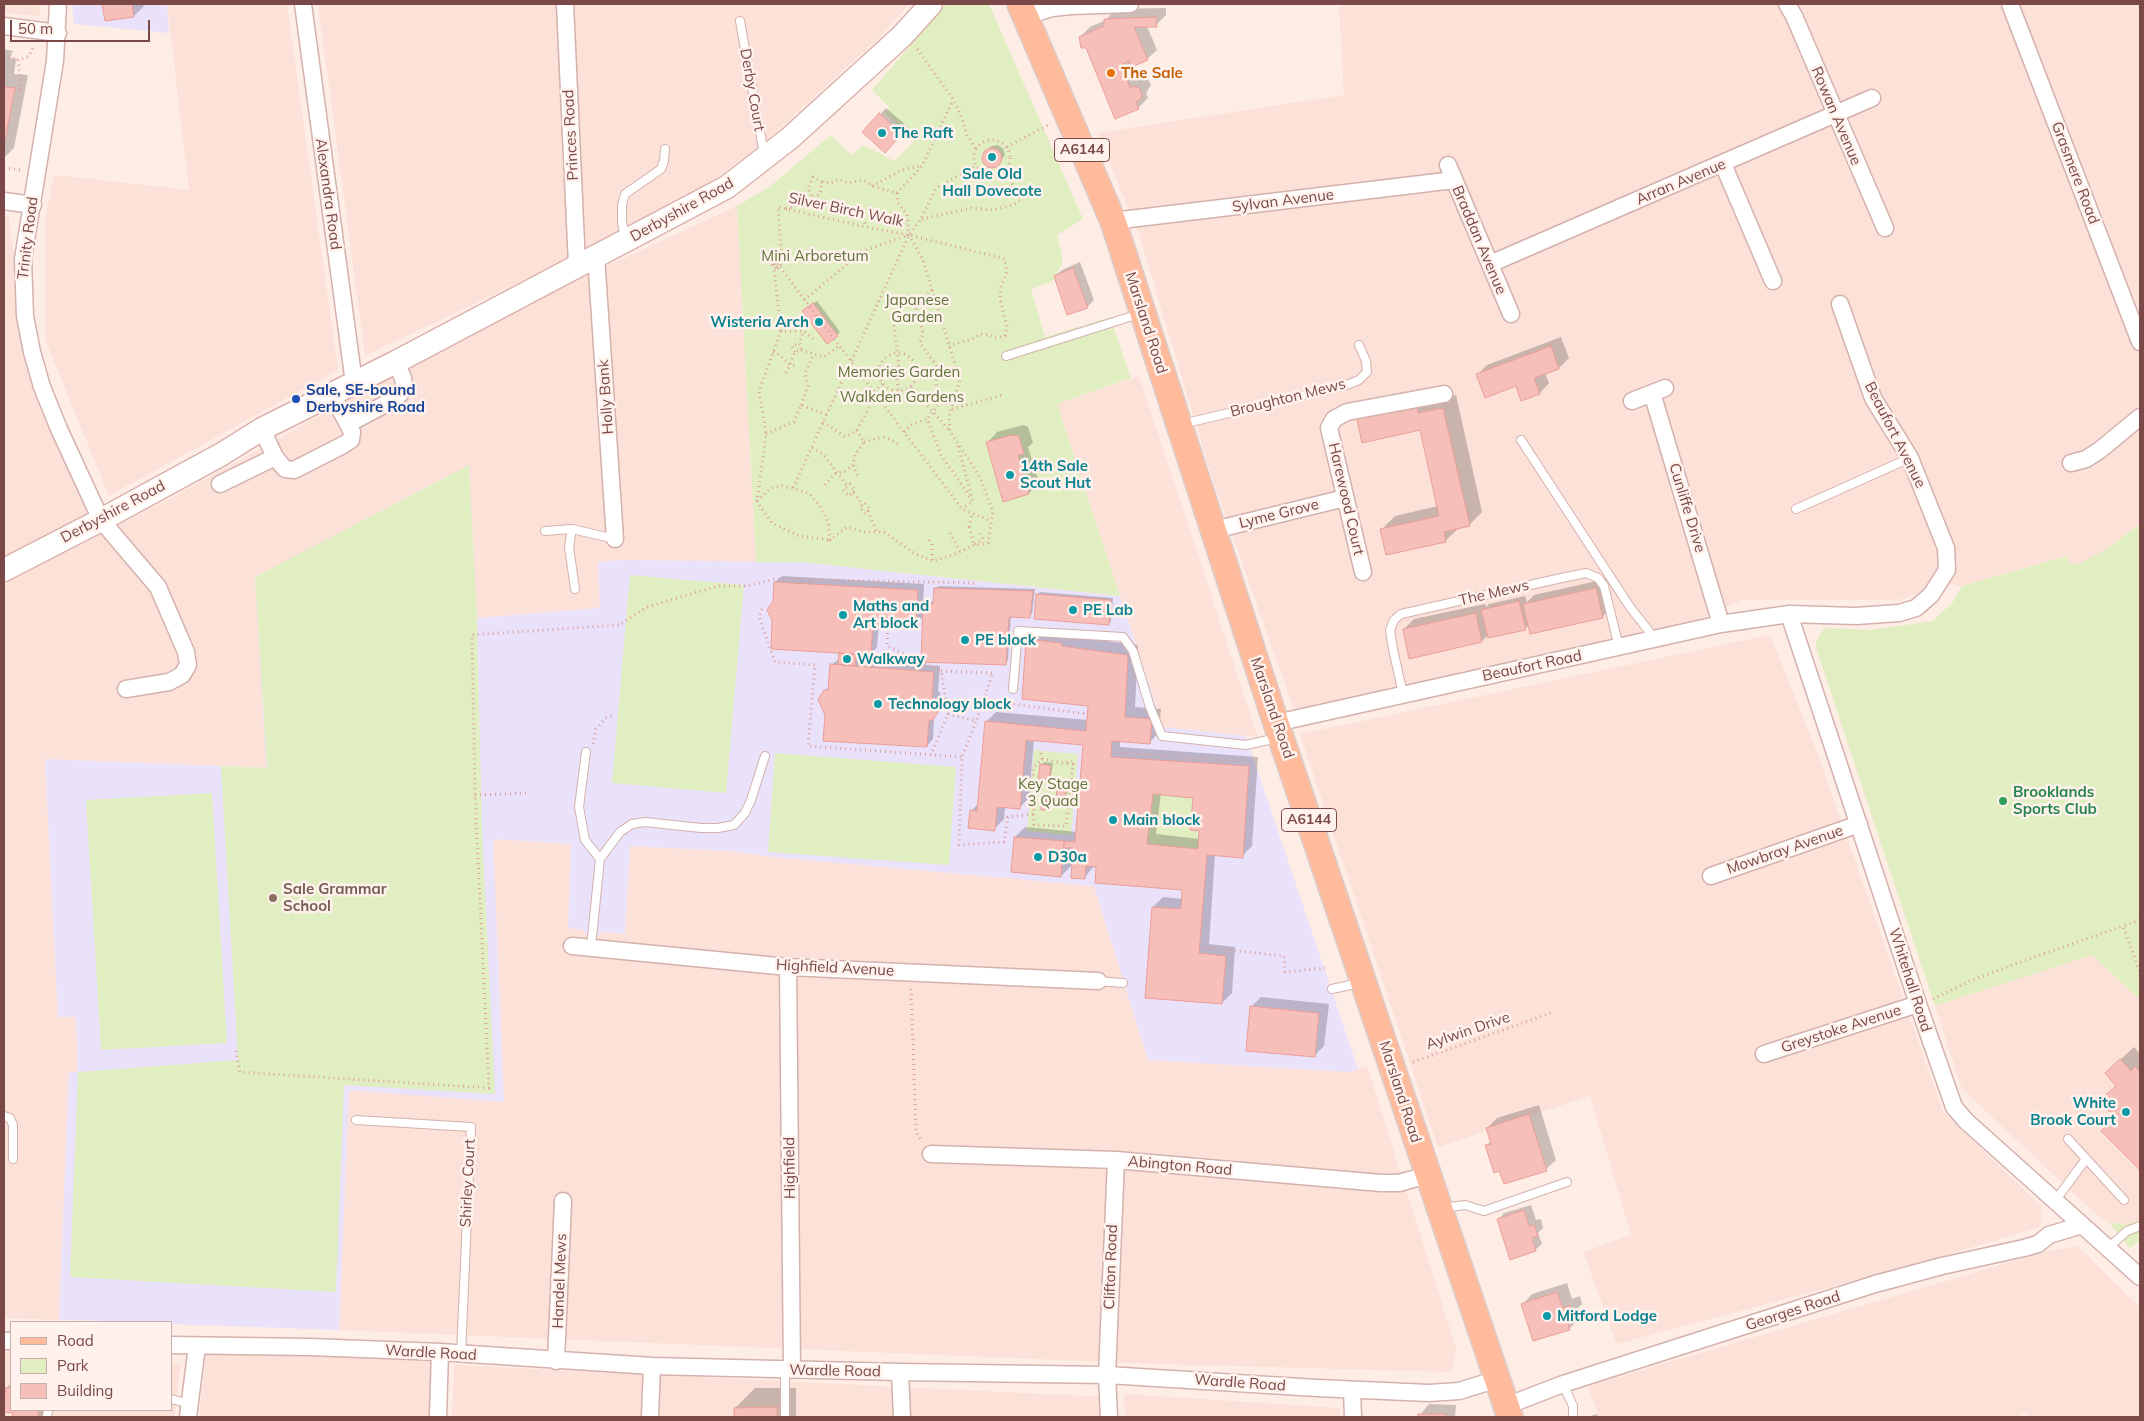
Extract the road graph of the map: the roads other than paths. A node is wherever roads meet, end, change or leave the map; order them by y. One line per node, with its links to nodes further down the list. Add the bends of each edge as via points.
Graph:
1 (58, 4): 11 (street, Trinity Road)
2 (303, 4): 33 (street, Alexandra Road)
3 (565, 4): 23 (street, Princes Road)
4 (931, 4): 15 (street, Derbyshire Road, via 905,33)
5 (1130, 4): 8 (street)
6 (1787, 4): 13 (street, Rowan Avenue)
7 (2010, 4): 29 (street, Grasmere Road)
8 (1023, 10): 20 (main road, Marsland Road / A6144)
9 (740, 21): 15 (lane, Derby Court)
10 (4, 26): 11 (street)
11 (58, 33): 19 (street, Trinity Road)
12 (1872, 98): 13 (street, Arran Avenue)
13 (1835, 115): 16 (street, Arran Avenue); 21 (street, Rowan Avenue)
14 (665, 149): 22 (lane, via 661,168 625,194 622,222)
15 (765, 159): 22 (street, Derbyshire Road, via 727,187)
16 (1723, 164): 24 (street, Arran Avenue); 25 (street)
17 (1451, 173): 20 (street, Sylvan Avenue); 24 (street, Braddan Avenue)
18 (4, 201): 19 (street)
19 (33, 205): 50 (street, Trinity Road, via 22,260 25,316 32,352 42,387)
20 (1112, 221): 27 (main road, Marsland Road / A6144)
21 (1885, 228)
22 (626, 241): 23 (street, Derbyshire Road)
23 (587, 260): 32 (street, Derbyshire Road); 54 (street, Holly Bank)
24 (1490, 264): 28 (street, Braddan Avenue)
25 (1773, 282)
26 (1840, 304): 44 (street, Beaufort Avenue, via 1873,398)
27 (1143, 312): 31 (lane); 39 (main road, Marsland Road / A6144)
28 (1511, 314)
29 (2140, 342)
30 (1359, 345): 39 (lane, Broughton Mews, via 1367,372 1358,380)
31 (1006, 356)
32 (396, 362): 33 (street, Derbyshire Road); 38 (street, via 403,378 401,393)
33 (354, 383): 34 (street, Derbyshire Road)
34 (332, 394): 38 (street); 40 (street, Derbyshire Road)
35 (1444, 394): 48 (street, Harewood Court, via 1347,412 1334,419 1329,428)
36 (1632, 401): 59 (street, Cunliffe Drive, via 1659,390)
37 (2140, 417): 45 (street, via 2100,450)
38 (348, 424): 43 (street, via 351,440 294,470 285,469)
39 (1178, 425): 52 (main road, Marsland Road / A6144)
40 (262, 429): 42 (street, Derbyshire Road); 43 (street)
41 (1521, 440): 60 (lane, via 1630,607)
42 (222, 454): 46 (street); 50 (street, Derbyshire Road)
43 (275, 457): 46 (street)
44 (1910, 458): 49 (lane); 58 (street, Beaufort Avenue, via 1946,548 1947,570 1931,594 1916,608 1899,613 1856,616)
45 (2071, 463)
46 (235, 477): 47 (street)
47 (220, 484)
48 (1345, 498): 52 (street, Lyme Grove); 56 (street, Harewood Court)
49 (1796, 509)
50 (101, 520): 55 (street, Derbyshire Road); 62 (street, Trinity Road, via 158,587 186,652 188,665 182,675 169,682)
51 (572, 528): 53 (lane); 54 (lane); 57 (lane, via 569,547)
52 (1214, 530): 65 (main road, Marsland Road / A6144)
53 (545, 531)
54 (615, 539)
55 (4, 570)
56 (1363, 572)
57 (575, 589)
58 (1789, 614): 59 (street, Beaufort Road); 68 (street, Whitehall Road)
59 (1721, 624): 60 (street, Beaufort Road)
60 (1655, 639): 61 (street, Beaufort Road)
61 (1619, 647): 64 (street, Beaufort Road); 64 (lane, The Mews, via 1604,586 1598,578 1586,573 1566,577 1401,614 1390,630)
62 (126, 689)
63 (1013, 689): 65 (lane, via 1018,631 1123,637 1133,651 1162,736 1246,745)
64 (1403, 694): 65 (street, Beaufort Road)
65 (1279, 730): 75 (main road, Marsland Road / A6144)
66 (586, 752): 69 (lane, via 579,807 585,840)
67 (765, 756): 69 (lane, via 751,800 734,825 718,828 644,822 632,824 609,844)
68 (1859, 824): 70 (street, Mowbray Avenue); 78 (street, Whitehall Road)
69 (600, 859): 72 (lane)
70 (1711, 876)
71 (572, 946): 72 (street, Highfield Avenue)
72 (591, 947): 73 (street, Highfield Avenue)
73 (788, 967): 74 (street, Highfield Avenue); 103 (street, Highfield)
74 (1098, 981): 76 (lane)
75 (1364, 982): 77 (lane); 87 (main road, Marsland Road / A6144)
76 (1123, 983)
77 (1332, 989)
78 (1918, 1004): 79 (street, Greystoke Avenue); 91 (street, Whitehall Road, via 1954,1107)
79 (1764, 1054)
80 (4, 1116): 84 (lane, via 10,1118 12,1125)
81 (356, 1120): 100 (lane, Shirley Court, via 471,1127)
82 (2068, 1139): 85 (lane)
83 (931, 1154): 86 (street, Abington Road)
84 (13, 1159)
85 (2086, 1159): 89 (lane); 91 (lane)
86 (1116, 1160): 87 (street, Abington Road, via 1381,1183 1399,1183); 105 (street, Clifton Road)
87 (1427, 1176): 92 (main road, Marsland Road / A6144)
88 (1567, 1182): 92 (lane, via 1484,1211 1465,1205)
89 (2124, 1200)
90 (563, 1201): 101 (street, Handel Mews)
91 (2055, 1201): 93 (street, Whitehall Road)
92 (1439, 1210): 106 (main road, Marsland Road / A6144)
93 (2082, 1225): 95 (street, Whitehall Road); 107 (street, Georges Road, via 2049,1235 2038,1244 1875,1284)
94 (2140, 1226): 95 (lane, via 2127,1231)
95 (2109, 1248): 96 (street, Whitehall Road)
96 (2140, 1277)
97 (172, 1346): 98 (street, Wardle Road)
98 (197, 1346): 99 (street, Wardle Road); 110 (street)
99 (440, 1352): 100 (street, Wardle Road); 112 (street)
100 (461, 1354): 101 (street, Wardle Road)
101 (556, 1361): 102 (street, Wardle Road)
102 (652, 1366): 103 (street, Wardle Road); 113 (street)
103 (788, 1370): 104 (street, Wardle Road); 114 (lane)
104 (900, 1372): 105 (street, Wardle Road); 115 (street)
105 (1107, 1375): 108 (street, Wardle Road); 116 (street, Clifton Road)
106 (1498, 1379): 108 (street, Wardle Road, via 1449,1392); 111 (main road, Marsland Road / A6144)
107 (1563, 1384): 111 (street, Georges Road); 118 (lane, via 1573,1406)
108 (1352, 1390): 117 (street)
109 (172, 1400): 110 (lane)
110 (189, 1411)
111 (1508, 1412)
112 (438, 1417)
113 (650, 1417)
114 (785, 1417)
115 (902, 1417)
116 (1109, 1417)
117 (1353, 1417)
118 (1572, 1417)

